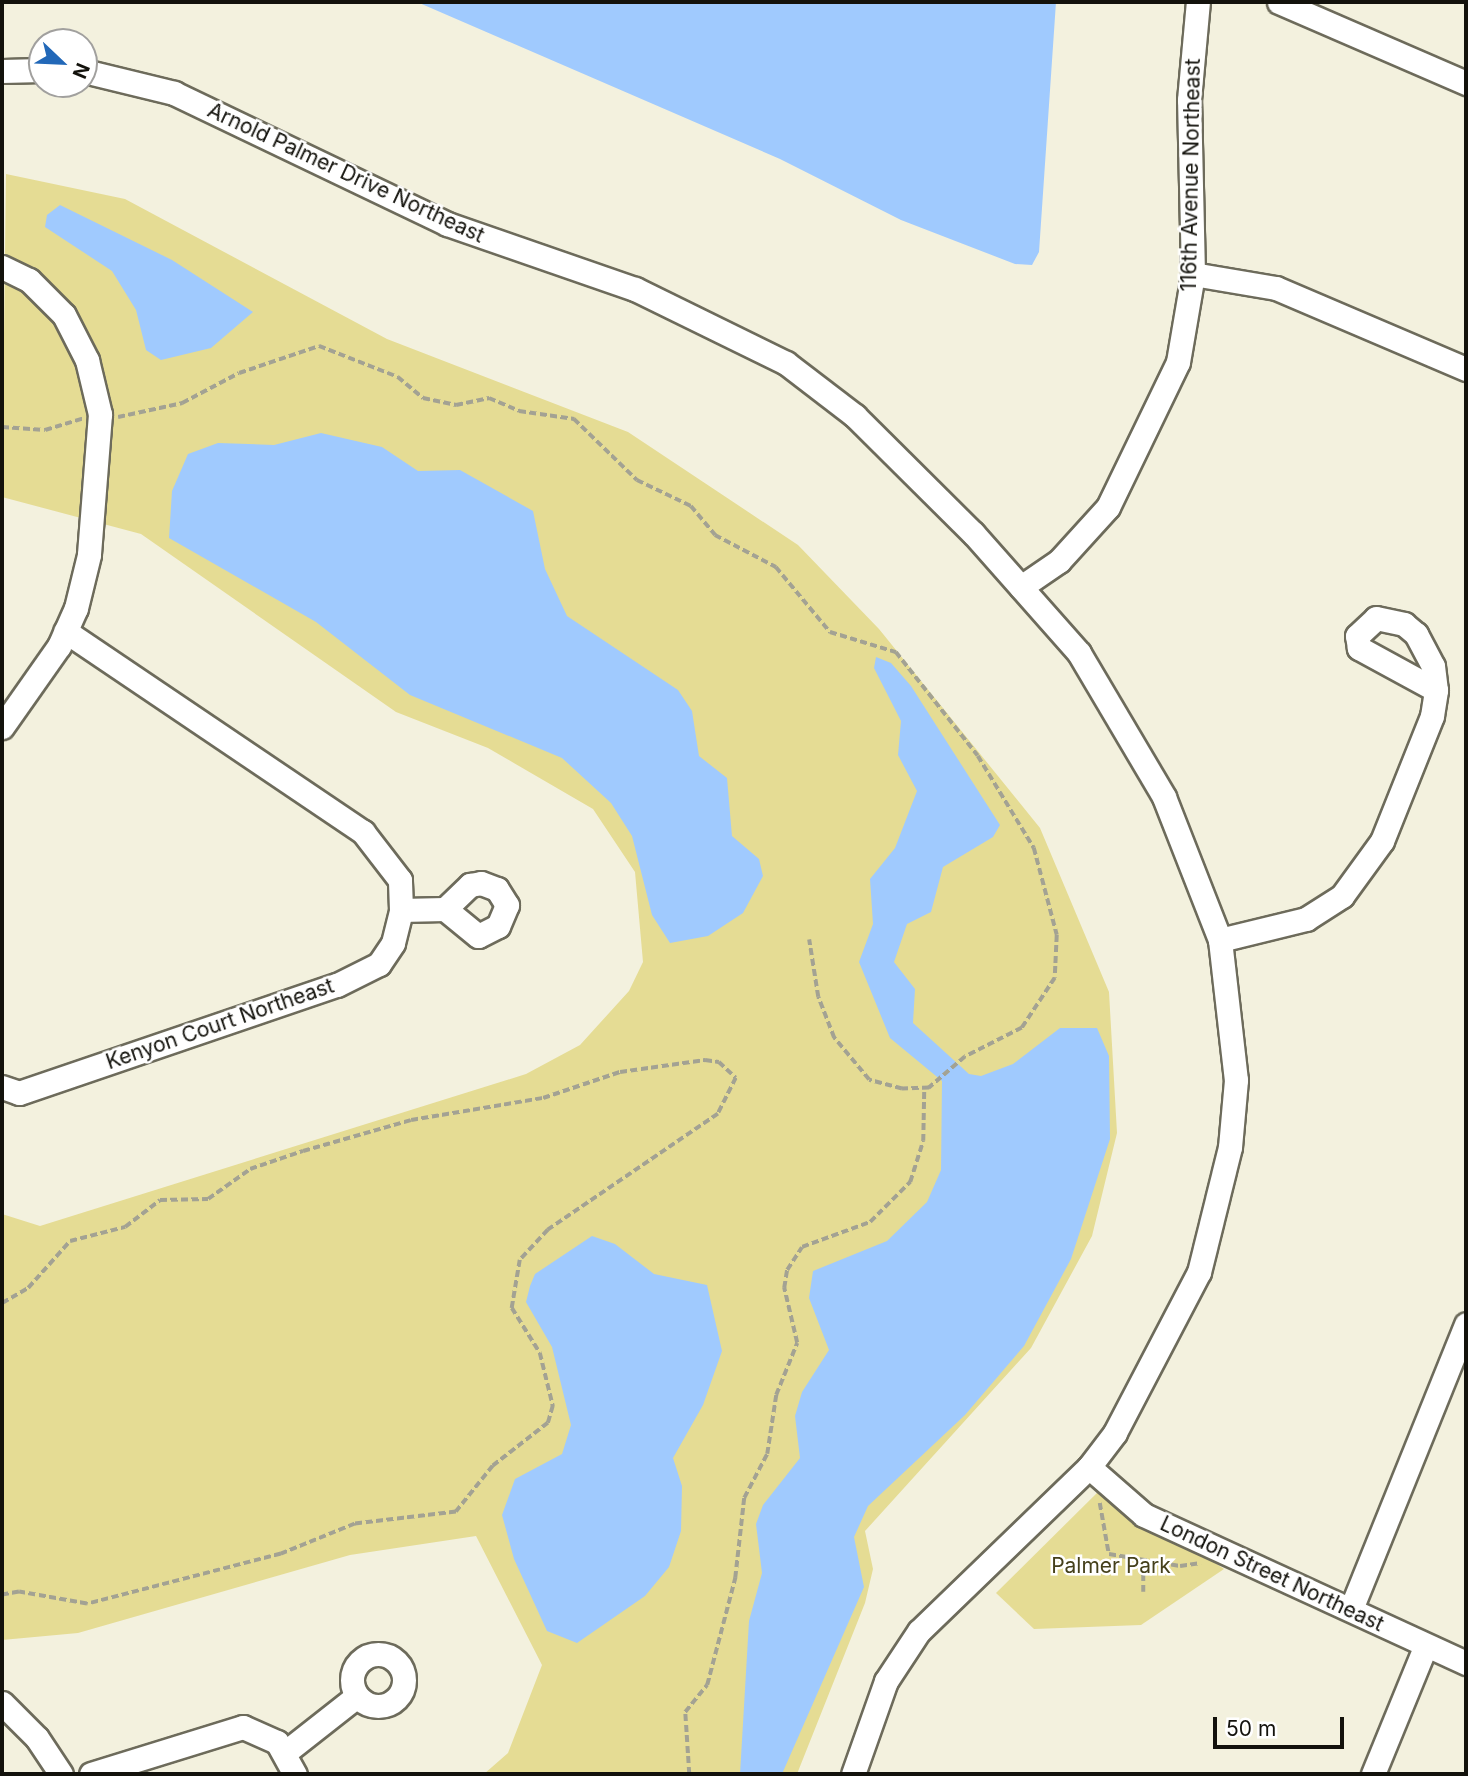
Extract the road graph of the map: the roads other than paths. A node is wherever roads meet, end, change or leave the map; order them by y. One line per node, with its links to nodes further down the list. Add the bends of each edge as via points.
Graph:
1 (1198, 2): 8 (street, 116th Avenue Northeast, via 1189,100)
2 (1279, 2): 6 (street)
3 (28, 70): 4 (street)
4 (2, 71)
5 (98, 74): 10 (street, Arnold Palmer Drive Northeast, via 174,93 447,224 635,289 786,363 855,416)
6 (1466, 83)
7 (2, 267): 11 (street, via 29,280 64,315 87,360 100,414 89,555)
8 (1193, 274): 9 (street, via 1276,288); 10 (street, 116th Avenue Northeast, via 1178,362 1119,487 1059,561)
9 (1466, 369)
10 (1021, 587): 16 (street, Arnold Palmer Drive Northeast, via 1079,653 1164,797)
11 (65, 631): 13 (street); 15 (street, Kenyon Court Northeast, via 363,832 400,880)
12 (1436, 690): 16 (street, via 1432,716 1382,841 1342,896 1306,919)
13 (2, 727)
14 (445, 909): 15 (street)
15 (401, 910): 17 (street, Kenyon Court Northeast, via 393,943 379,964 337,985 19,1093)
16 (1220, 940): 19 (street, Arnold Palmer Drive Northeast, via 1236,1080 1215,1211 1199,1272)
17 (2, 1087)
18 (1466, 1324): 20 (street)
19 (1097, 1474): 20 (street, London Street Northeast, via 1144,1515 1217,1552); 29 (street, Arnold Palmer Drive Northeast, via 919,1630 886,1681)
20 (1351, 1609): 21 (street, London Street Northeast)
21 (1425, 1647): 22 (street, London Street Northeast); 30 (street)
22 (1466, 1663)
23 (357, 1696): 25 (street)
24 (2, 1703): 26 (street, via 37,1738)
25 (287, 1751): 27 (street, via 257,1731 225,1729); 28 (street)
26 (61, 1774)
27 (91, 1774)
28 (295, 1774)
29 (853, 1774)
30 (1373, 1774)

